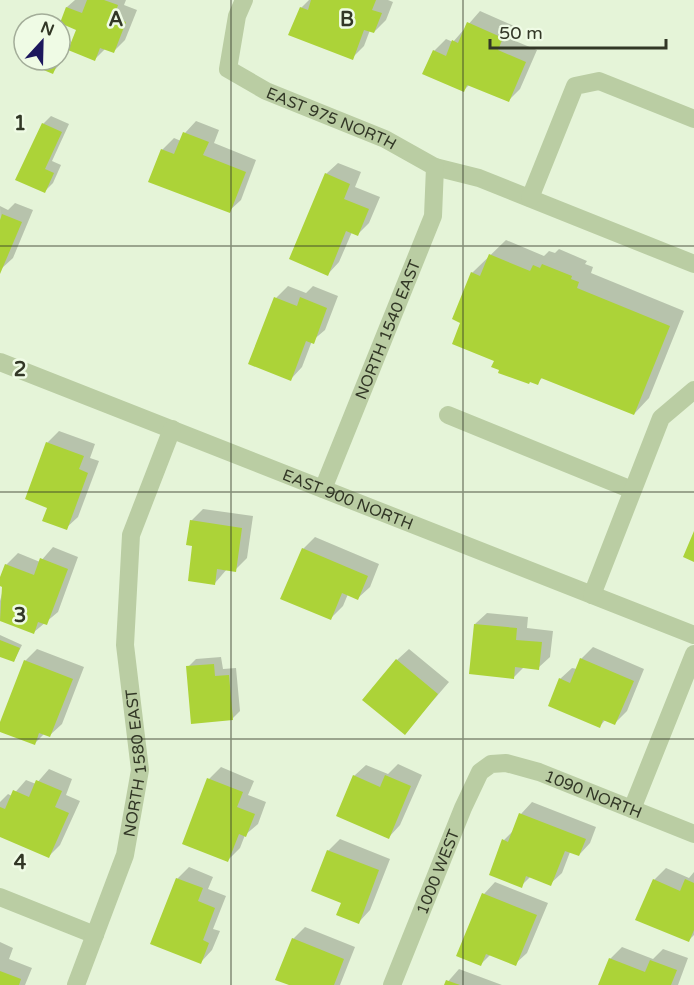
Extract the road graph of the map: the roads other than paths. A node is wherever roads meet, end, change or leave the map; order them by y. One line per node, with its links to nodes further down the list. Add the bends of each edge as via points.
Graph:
1 (244, 0): 3 (street, EAST 975 NORTH, via 237,16 228,69 266,91 385,139)
2 (694, 119): 4 (street, via 599,81 575,86)
3 (435, 167): 4 (street, EAST 975 NORTH, via 479,178); 10 (street, NORTH 1540 EAST, via 433,216)
4 (530, 198): 5 (street, EAST 975 NORTH)
5 (694, 264)
6 (0, 362): 9 (street, EAST 900 NORTH)
7 (694, 390): 11 (street, via 661,418)
8 (448, 415): 11 (street)
9 (172, 429): 10 (street, EAST 900 NORTH); 19 (street, NORTH 1580 EAST, via 131,535 125,645 140,770 125,855)
10 (323, 489): 12 (street, EAST 900 NORTH)
11 (632, 490): 12 (street)
12 (592, 595): 13 (street, EAST 900 NORTH)
13 (694, 635)
14 (694, 654): 16 (street)
15 (491, 764): 16 (street, 1090 NORTH, via 507,763 539,772); 21 (street, 1000 WEST, via 480,772 463,808)
16 (632, 809): 17 (street, 1090 NORTH)
17 (694, 834)
18 (0, 897): 19 (street)
19 (95, 936): 20 (street, NORTH 1580 EAST)
20 (76, 985)
21 (392, 985)

